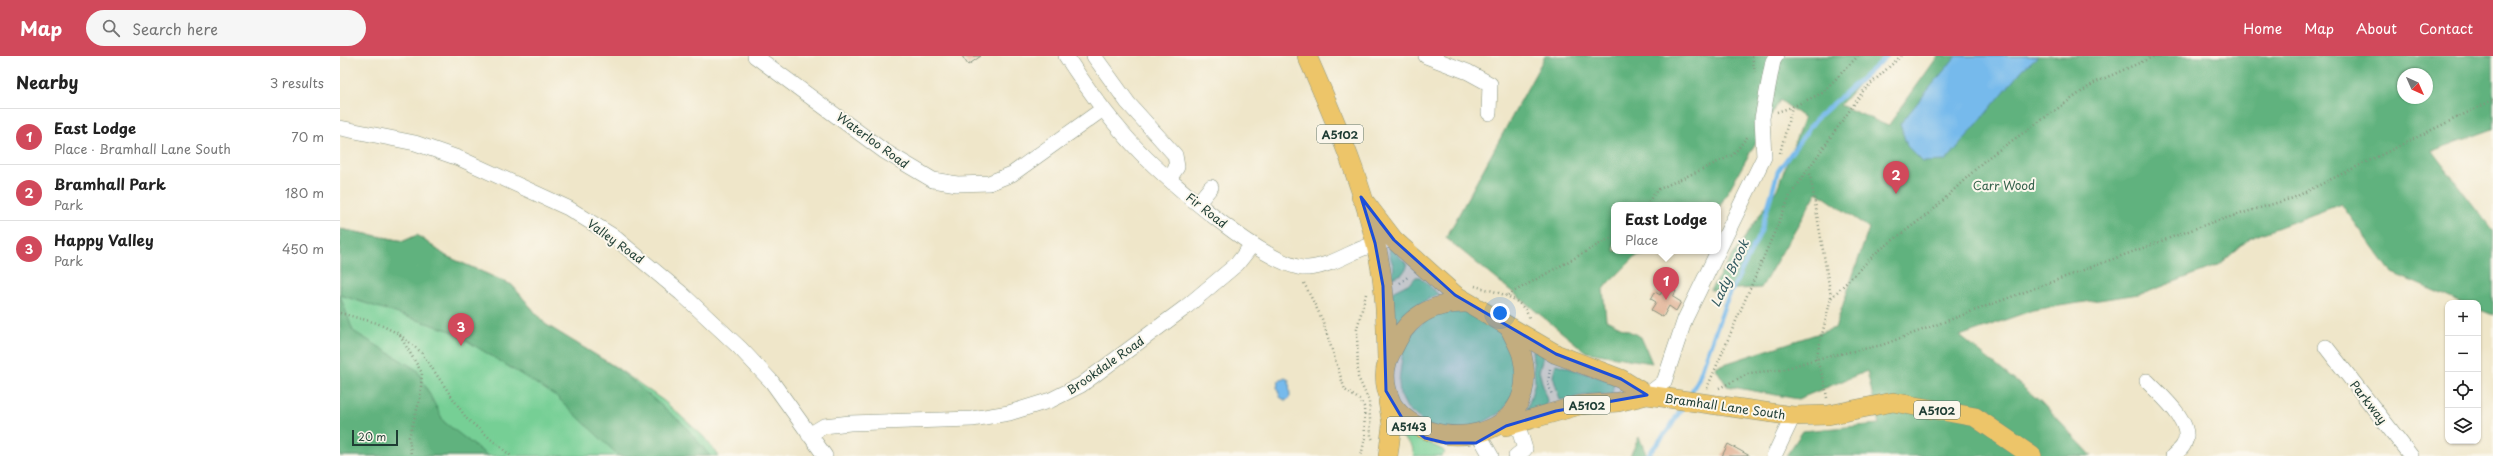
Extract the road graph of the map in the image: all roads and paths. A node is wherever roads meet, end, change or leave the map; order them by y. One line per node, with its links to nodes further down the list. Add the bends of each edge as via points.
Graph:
1 (755, 56): 11 (street, Waterloo Road, via 884,151 933,180 957,184 989,183 1012,174)
2 (1066, 56): 11 (street, Fir Road)
3 (1094, 56): 17 (street, via 1128,103 1175,155 1177,167)
4 (1307, 56): 19 (main road, A5102, via 1339,131)
5 (1426, 56): 12 (street, via 1468,72 1490,84)
6 (1776, 56): 13 (street)
7 (1858, 56): 15 (path, via 1822,93 1792,107 1778,160)
8 (1900, 56): 16 (path, via 1864,90)
9 (2156, 56): 34 (path, via 2094,83 1986,159 1932,211 1877,252)
10 (2493, 100): 42 (path, via 2294,198 2210,223 1882,346)
11 (1103, 109): 17 (street, Fir Road, via 1140,152)
12 (1489, 113)
13 (1762, 118): 15 (street); 20 (path, via 1733,155 1657,190)
14 (340, 128): 54 (street, Valley Road, via 414,143 461,159 544,196 588,220 646,263 736,343 772,382)
15 (1764, 157): 26 (street)
16 (1809, 168): 34 (path); 47 (path, via 1790,196 1709,380)
17 (1169, 180): 21 (street, Fir Road)
18 (1211, 187): 21 (street)
19 (1361, 197): 23 (main road, A5102); 24 (main road, A5102)
20 (1648, 202)
21 (1198, 203): 25 (street, Fir Road)
22 (1611, 238): 33 (path)
23 (1394, 240): 24 (street, Fir Road); 35 (main road, A5102, via 1420,265)
24 (1375, 242): 28 (street, Fir Road, via 1333,261 1308,268); 43 (main road, A5102, via 1384,286)
25 (1252, 245): 28 (street, Fir Road); 54 (street, Brookdale Road, via 1237,264 1186,307 1081,385 1051,400 1009,413 972,419 850,423 824,426)
26 (1721, 246)
27 (1717, 254): 46 (street, via 1686,319 1664,382)
28 (1295, 266): 51 (path, via 1322,319 1345,390 1360,400 1364,408)
29 (1414, 271): 31 (path)
30 (1471, 284): 33 (path)
31 (1394, 285)
32 (1368, 286): 52 (path, via 1358,329 1358,377 1369,401)
33 (1508, 295): 37 (path, via 1527,311)
34 (1831, 298): 42 (path)
35 (1468, 303): 38 (main road); 43 (main road, A5143, via 1451,302 1421,314 1405,329)
36 (340, 313): 39 (path, via 377,323)
37 (1531, 324)
38 (1509, 327): 41 (main road, Bramhall Lane South / A5102); 53 (main road, via 1522,353 1525,375)
39 (399, 334): 57 (path, via 422,374 420,399 409,437); 58 (path, via 421,352 467,419)
40 (2326, 347): 66 (street, Parkway)
41 (1556, 354): 46 (main road, Bramhall Lane South / A5102, via 1621,379); 48 (path, via 1548,378)
42 (1816, 359): 47 (path, via 1781,370 1750,373); 49 (path, via 1824,380)
43 (1387, 362): 45 (main road, A5143)
44 (2147, 381): 65 (street, via 2183,420 2186,431 2184,444)
45 (1386, 391): 55 (main road, A5143, via 1405,423 1425,438); 56 (main road, A5143, via 1392,425)
46 (1655, 396): 47 (main road, Bramhall Lane South / A5102); 48 (main road, Bramhall Lane South / A5102, via 1580,405)
47 (1704, 399): 50 (main road, Bramhall Lane South / A5102)
48 (1556, 411): 53 (main road, Bramhall Lane South / A5102)
49 (1829, 415): 50 (main road, Bramhall Lane South / A5102); 64 (main road, A5102, via 1893,402 1975,417)
50 (1793, 416): 63 (street)
51 (1365, 421): 52 (path); 60 (path, via 1365,443)
52 (1371, 421): 56 (path, via 1372,439)
53 (1512, 424): 55 (main road); 62 (street, via 1525,449)
54 (809, 435): 59 (street, Valley Road)
55 (1474, 445): 61 (street)
56 (1389, 450)
57 (411, 456)
58 (511, 456)
59 (825, 456)
60 (1361, 456)
61 (1491, 456)
62 (1516, 456)
63 (1774, 456)
64 (2032, 456)
65 (2173, 456)
66 (2411, 456)

